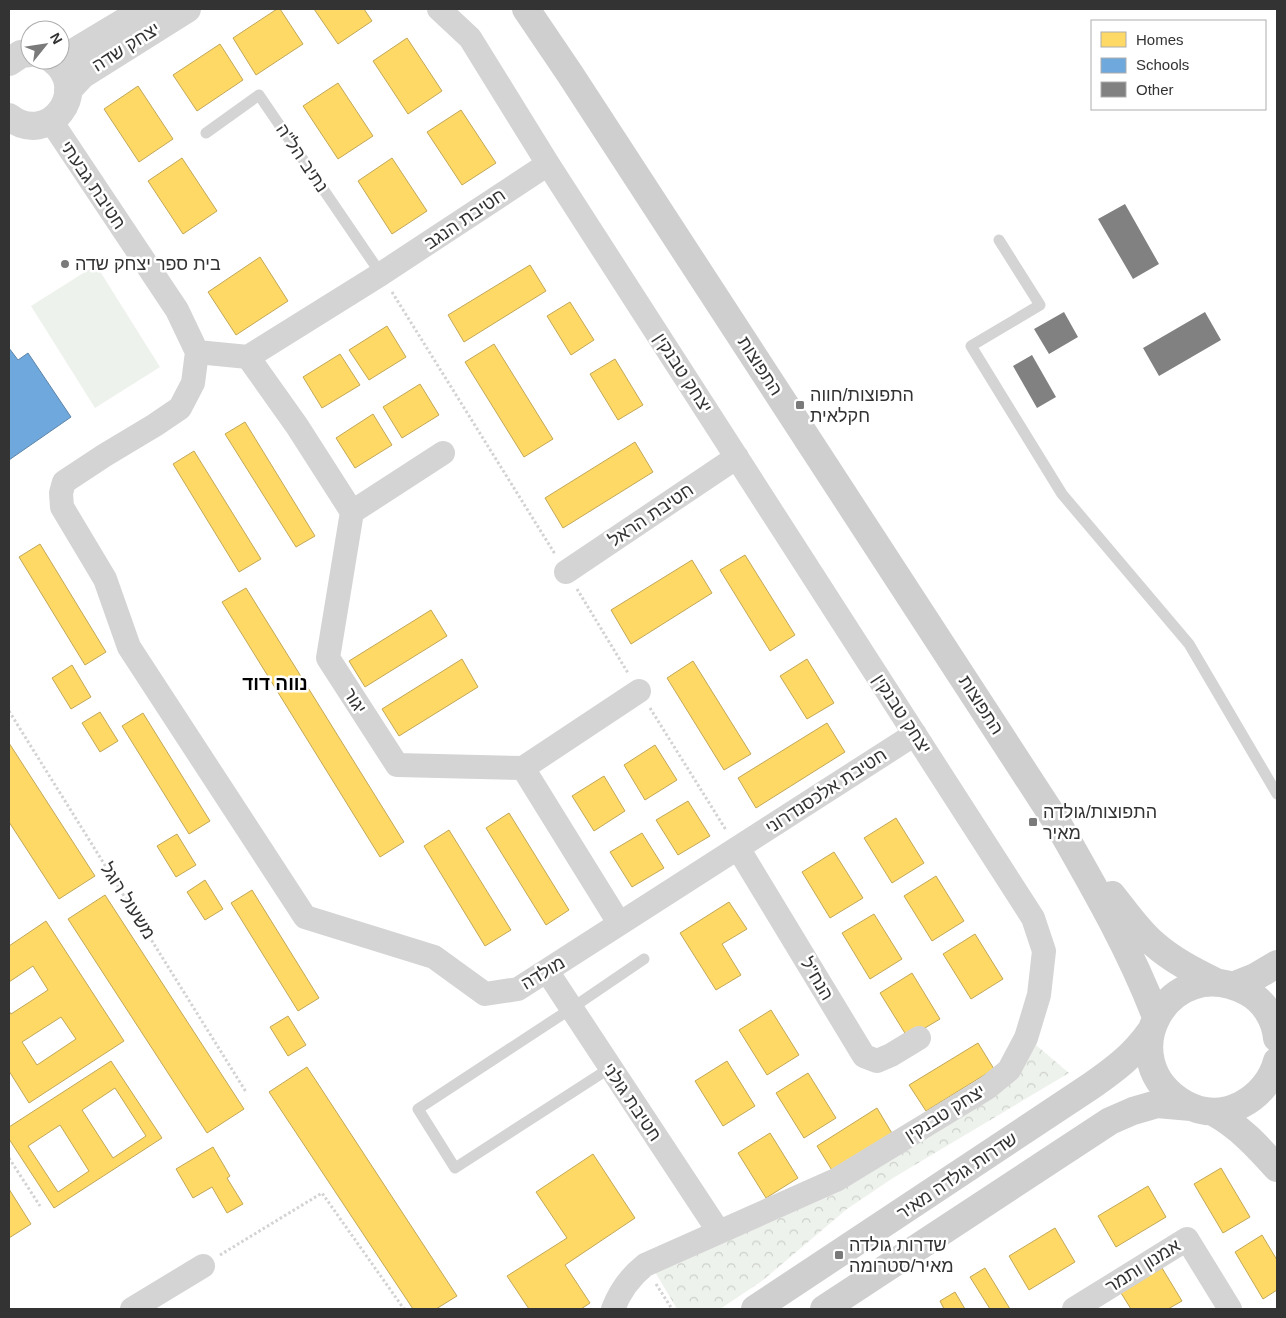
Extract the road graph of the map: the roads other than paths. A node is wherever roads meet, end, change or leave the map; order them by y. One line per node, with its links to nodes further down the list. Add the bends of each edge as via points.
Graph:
1 (146, 9): 5 (street, יצחק שדה)
2 (187, 9): 9 (street, יצחק שדה, via 82,75)
3 (439, 9): 13 (street, יצחק טבנקין, via 470,38)
4 (526, 9): 26 (main road, התפוצות)
5 (70, 54)
6 (20, 55): 7 (street)
7 (9, 62)
8 (62, 70): 9 (street)
9 (68, 90): 10 (street, via 66,103)
10 (51, 121): 11 (street, via 39,126); 16 (street, חטיבת גבעתי, via 177,310)
11 (12, 122)
12 (206, 133): 15 (lane, נתיב הל"ה, via 259,95)
13 (548, 164): 15 (street, חטיבת הנגב); 19 (street, יצחק טבנקין)
14 (999, 240): 25 (lane, via 1040,305 971,346 1062,494 1189,644)
15 (381, 274): 17 (street, חטיבת הנגב)
16 (196, 352): 17 (street); 31 (street, מולדה, via 193,383 180,408 64,482 61,493 62,507 105,579 129,647 305,917 434,957 485,994 518,989)
17 (248, 357): 20 (street)
18 (444, 453): 20 (street)
19 (737, 457): 21 (street, חטיבת הראל); 23 (street, יצחק טבנקין)
20 (352, 512): 24 (street, יגור, via 328,658 396,766)
21 (566, 572)
22 (639, 691): 24 (street)
23 (915, 734): 27 (street, חטיבת אלכסנדרוני); 41 (street, יצחק טבנקין, via 1033,918 1044,951 1039,995 1026,1038 1008,1070 987,1088 836,1180)
24 (523, 768): 28 (street)
25 (1277, 794)
26 (1058, 824): 32 (main road, התפוצות, via 1132,920 1153,942 1187,968); 34 (main road, התפוצות, via 1142,980)
27 (738, 848): 28 (street, מולדה); 35 (street, הנח"ל, via 864,1056 878,1061)
28 (619, 923): 31 (street, מולדה)
29 (644, 959): 33 (lane)
30 (1277, 964): 32 (main road, via 1255,977)
31 (547, 971): 33 (street, חטיבת גולני)
32 (1225, 984): 34 (main road, שדרות גולדה מאיר, via 1198,984 1181,990 1167,1002); 36 (main road, התפוצות, via 1253,995 1268,1011)
33 (572, 1008): 37 (street, חטיבת גולני); 37 (lane, via 418,1109 455,1168)
34 (1153, 1024): 39 (main road, via 1149,1051 1153,1069 1162,1085 1175,1098); 47 (main road, שדרות גולדה מאיר, via 1141,1045 1092,1086)
35 (919, 1038)
36 (1277, 1038)
37 (610, 1068): 41 (street, חטיבת גולני)
38 (1277, 1068): 39 (main road, via 1266,1086 1251,1100 1233,1109)
39 (1202, 1110): 40 (main road, via 1229,1121); 48 (main road, via 1157,1104 1110,1121)
40 (1277, 1168)
41 (719, 1232): 43 (street, יצחק טבנקין, via 645,1265)
42 (203, 1266): 44 (street)
43 (626, 1284): 45 (street, יצחק טבנקין); 46 (street)
44 (132, 1309)
45 (613, 1309)
46 (622, 1309)
47 (755, 1309)
48 (824, 1309)
49 (1074, 1309): 50 (street, אמנון ותמר, via 1187,1239)
50 (1230, 1309)

